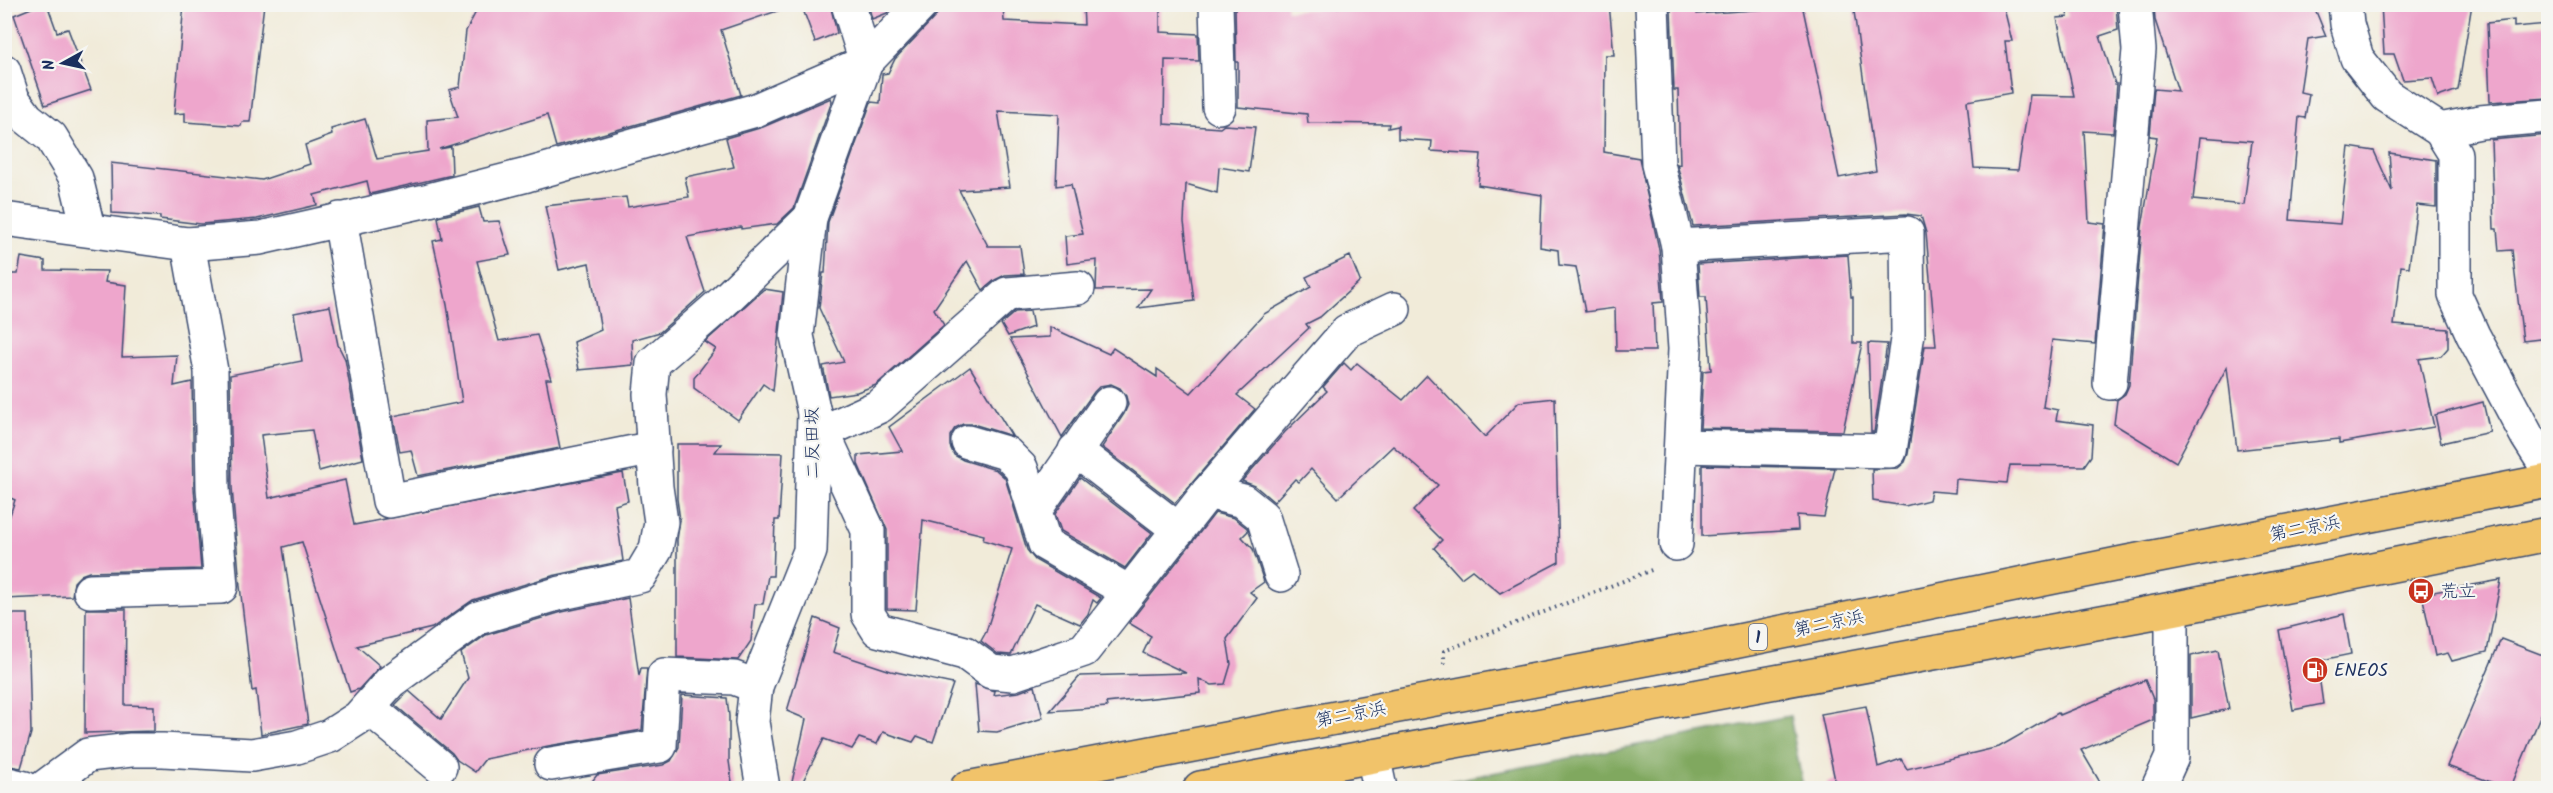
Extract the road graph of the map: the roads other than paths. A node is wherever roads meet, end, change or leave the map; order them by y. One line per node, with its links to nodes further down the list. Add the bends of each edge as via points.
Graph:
1 (848, 4): 7 (street)
2 (922, 4): 7 (street)
3 (1216, 4): 9 (street)
4 (1652, 4): 17 (street, via 1658,164)
5 (2135, 4): 20 (street, via 2139,50)
6 (2345, 4): 11 (street, via 2346,24 2357,58 2386,96)
7 (866, 62): 12 (street, 二反田坂); 14 (street, via 756,110 527,175)
8 (4, 70): 15 (street, via 13,99 27,118 51,137 76,178)
9 (1219, 107)
10 (2548, 116): 11 (street)
11 (2440, 130): 27 (street, via 2455,154 2455,295 2516,416)
12 (810, 218): 22 (street, 二反田坂, via 797,336); 25 (street, via 653,363 650,394)
13 (4, 219): 15 (street)
14 (340, 219): 16 (street, via 260,238); 25 (street, via 388,501)
15 (88, 228): 16 (street)
16 (188, 244): 35 (street, via 211,371 213,488 221,587)
17 (1678, 246): 24 (street, via 1685,349); 24 (street, via 1907,233 1908,333 1890,451)
18 (1078, 288): 22 (street, via 1007,294 880,406)
19 (1394, 309): 29 (street, via 1347,331)
20 (2110, 383)
21 (1108, 404): 26 (street)
22 (819, 422): 36 (street, via 868,530 868,614 878,630 965,653 991,672 1013,674 1084,650); 38 (street, 二反田坂, via 810,551)
23 (968, 442): 30 (street, via 1006,453 1021,468)
24 (1681, 446): 33 (street)
25 (654, 448): 39 (street, via 661,522 656,549 640,576 557,594 478,618 390,682)
26 (1075, 450): 30 (street); 31 (street)
27 (2548, 469)
28 (2548, 481): 47 (highway, 第二京浜 / 1)
29 (1208, 492): 31 (street); 34 (street, via 1243,501 1263,517)
30 (1035, 510): 36 (street, via 1045,544)
31 (1179, 530): 36 (street)
32 (2548, 534): 37 (highway)
33 (1676, 544)
34 (1281, 575)
35 (90, 591)
36 (1129, 592)
37 (2172, 609): 40 (highway); 50 (street, via 2172,757)
38 (756, 686): 41 (street, via 734,678 664,675 660,746); 46 (street, 二反田坂, via 752,722)
39 (368, 707): 42 (street); 45 (street, via 330,736 252,755 163,750 88,754)
40 (1373, 756): 48 (highway); 49 (street)
41 (551, 764)
42 (440, 766)
43 (4, 783): 44 (street)
44 (26, 789)
45 (43, 789)
46 (763, 789)
47 (967, 789)
48 (1200, 789)
49 (1380, 789)
50 (2158, 789)

